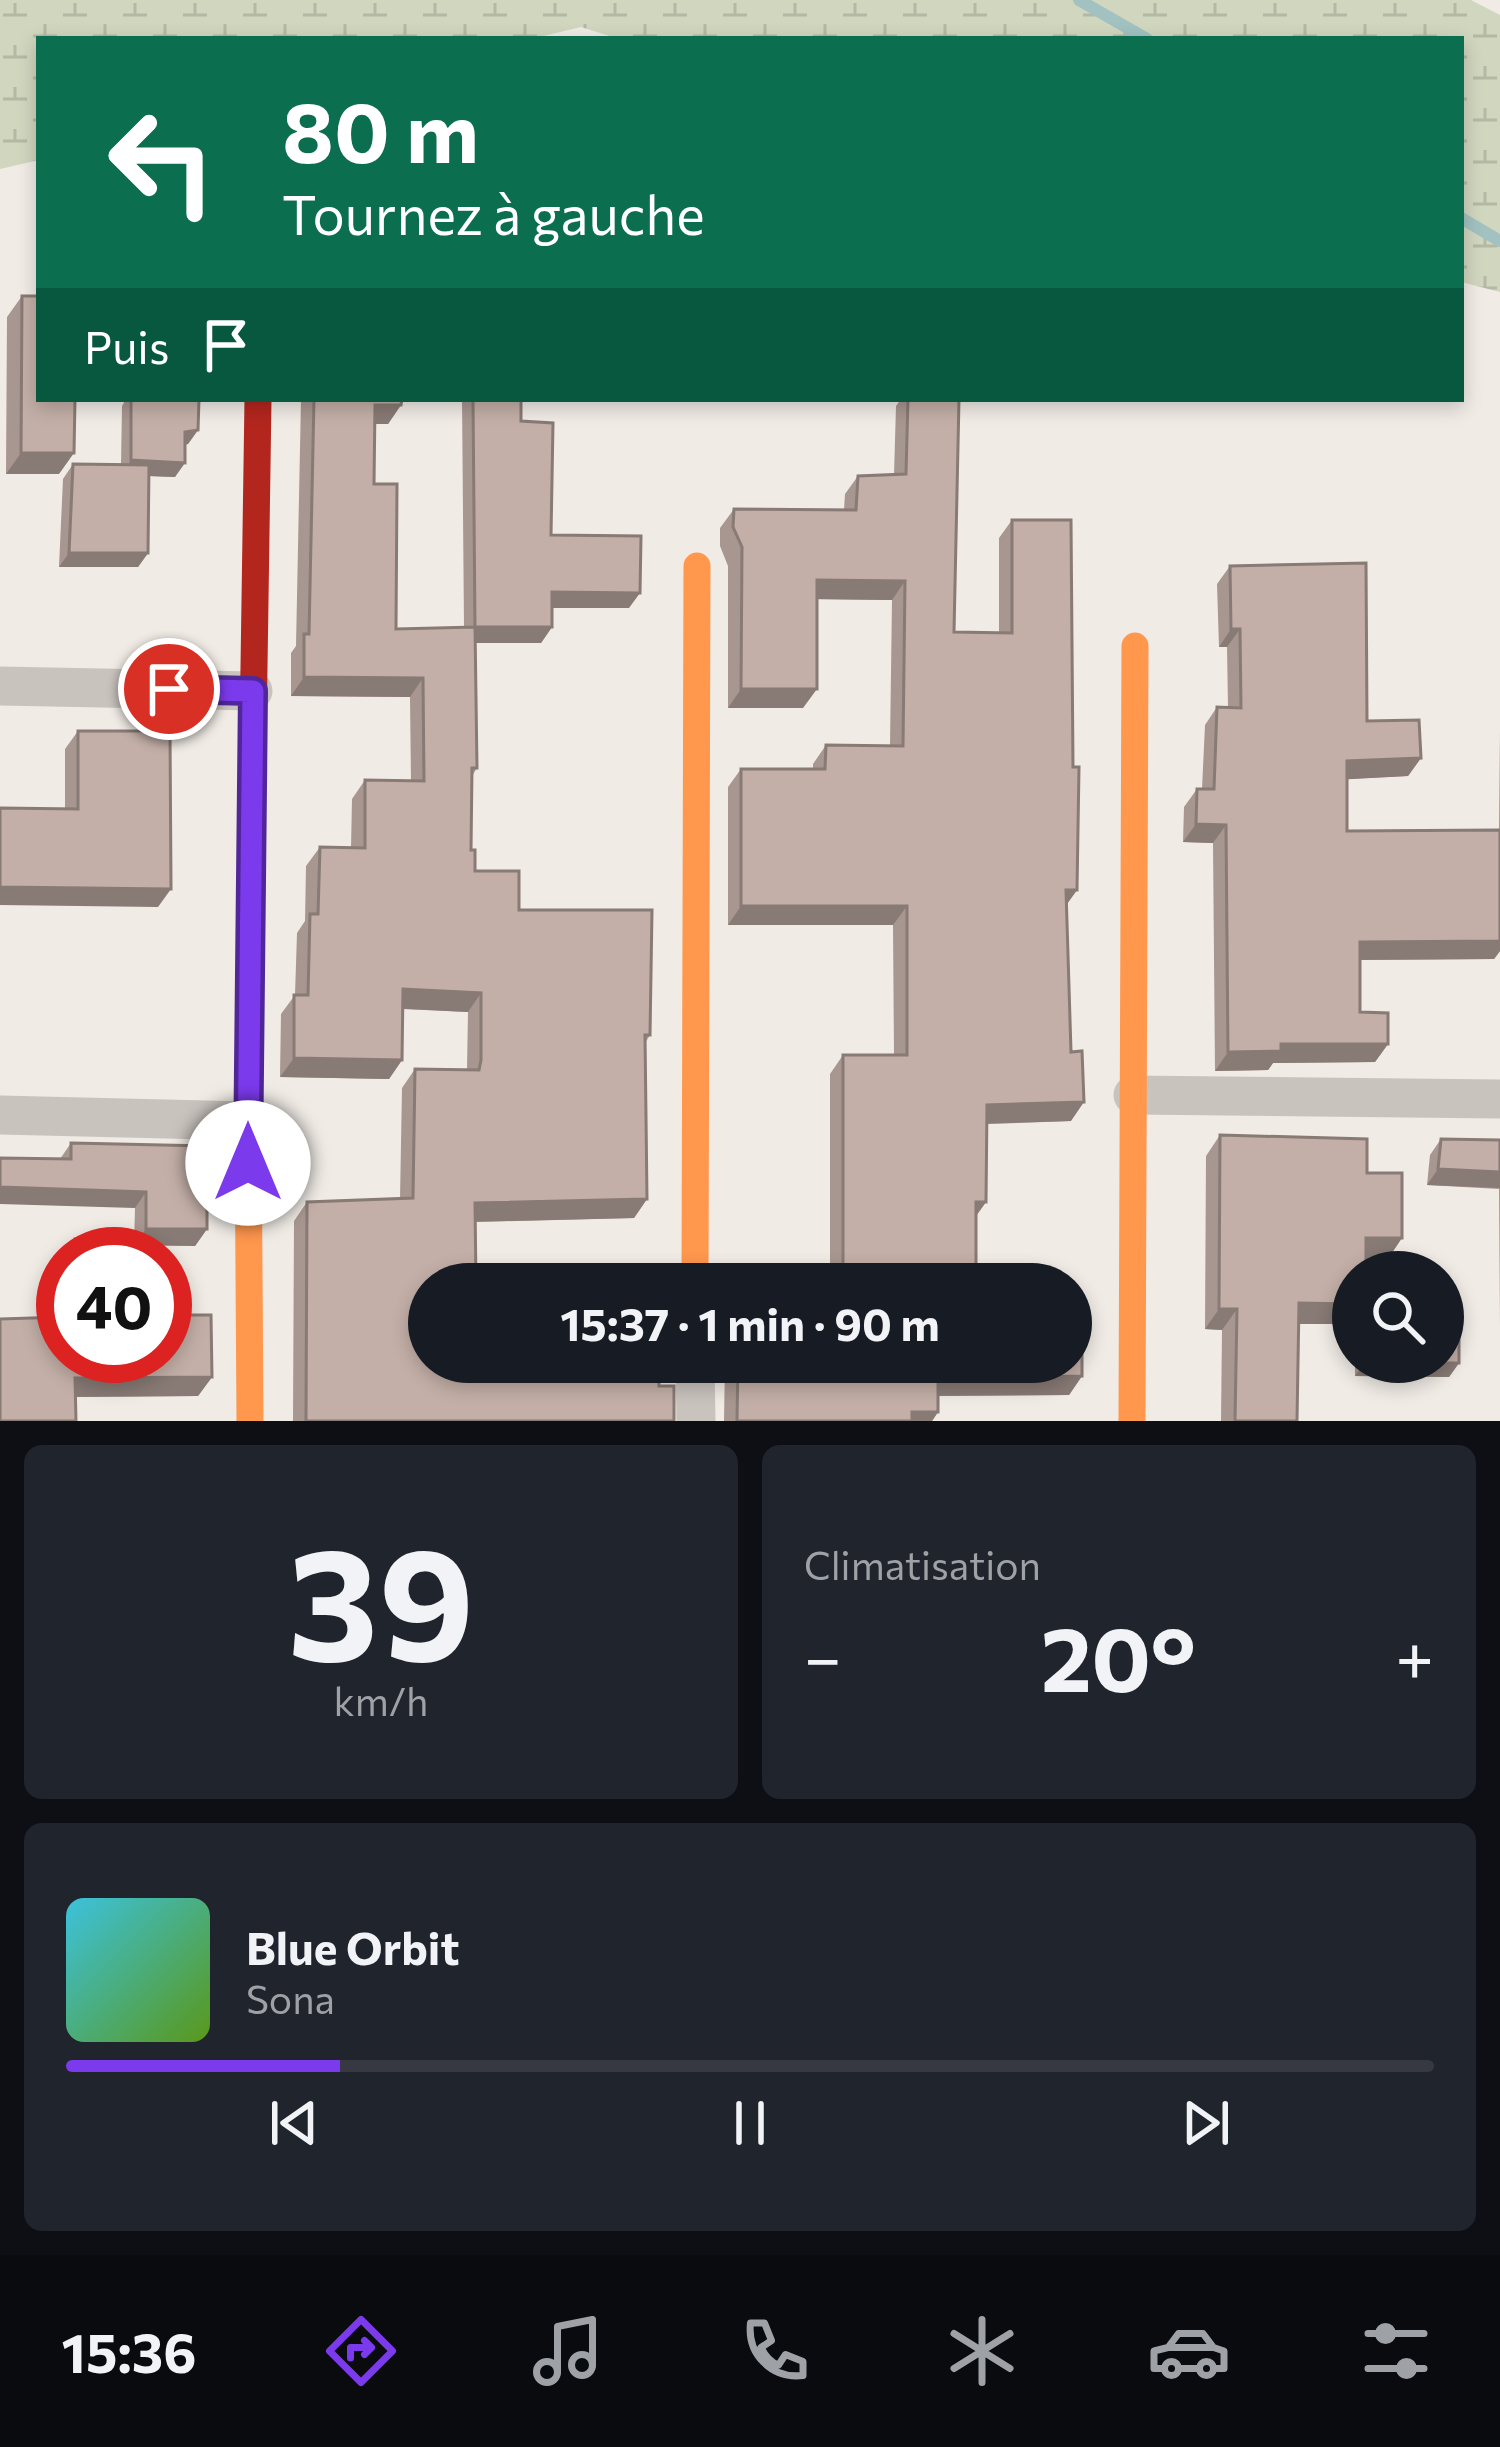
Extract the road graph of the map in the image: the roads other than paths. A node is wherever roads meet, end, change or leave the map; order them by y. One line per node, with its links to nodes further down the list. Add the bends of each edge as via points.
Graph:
1 (259, 402): 5 (street)
2 (697, 566): 10 (street)
3 (1135, 646): 6 (street)
4 (0, 686): 5 (street)
5 (253, 691): 9 (street)
6 (1133, 1095): 7 (street); 14 (street)
7 (1500, 1099)
8 (0, 1115): 9 (street)
9 (248, 1120): 12 (street)
10 (695, 1263)
11 (695, 1383): 13 (street)
12 (250, 1421)
13 (696, 1421)
14 (1132, 1421)

